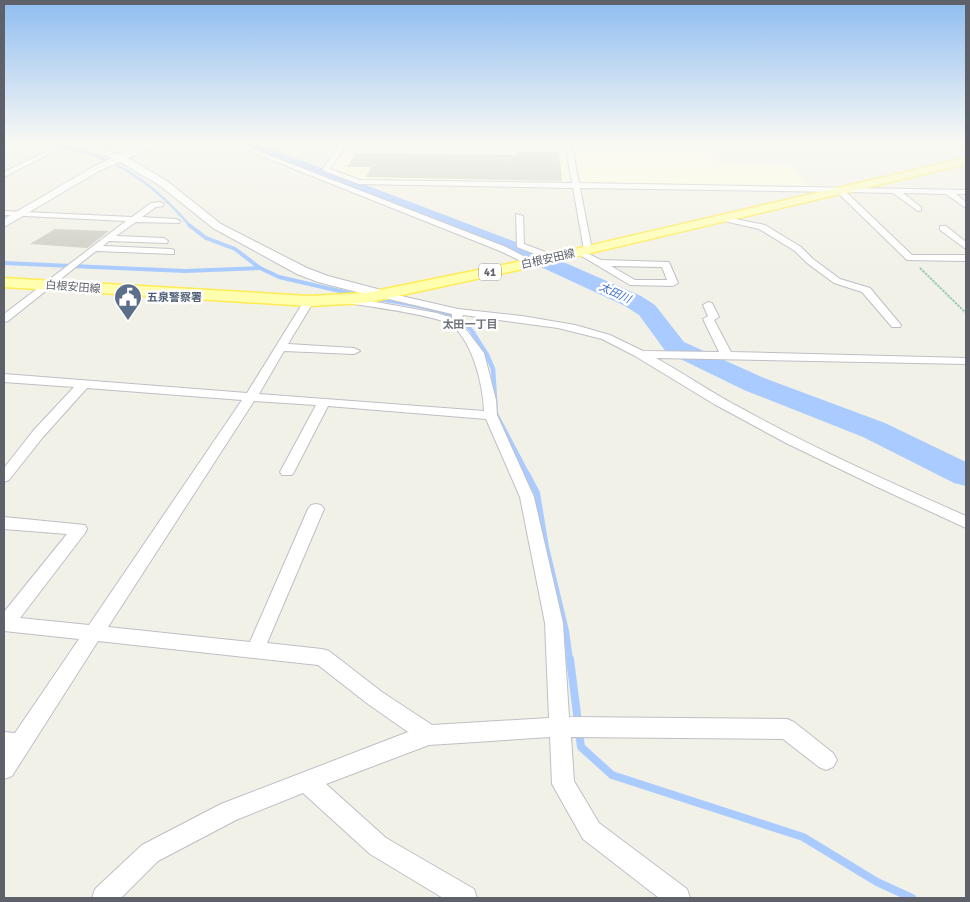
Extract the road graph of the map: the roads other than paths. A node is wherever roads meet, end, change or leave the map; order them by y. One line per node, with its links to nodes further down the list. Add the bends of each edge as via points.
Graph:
1 (69, 185): 15 (street)
2 (166, 185): 34 (street, via 217,226 280,259 323,279)
3 (341, 185): 30 (street)
4 (575, 185): 26 (street)
5 (582, 185): 7 (street)
6 (865, 185): 7 (main road, 白根安田線 / 41)
7 (840, 191): 8 (street); 17 (main road, 白根安田線 / 41); 29 (street, via 910,258)
8 (895, 191): 9 (street); 13 (street)
9 (947, 192): 10 (street); 12 (street)
10 (966, 192)
11 (160, 204): 18 (street)
12 (966, 206)
13 (918, 209)
14 (4, 213): 15 (street)
15 (20, 214): 18 (street); 20 (street)
16 (520, 216): 28 (street, via 520,245)
17 (723, 218): 26 (main road, 白根安田線 / 41); 40 (street, via 762,227 798,249 837,281 866,290)
18 (135, 219): 19 (street); 22 (street)
19 (176, 221)
20 (4, 224)
21 (944, 228): 24 (street)
22 (107, 238): 23 (street); 25 (street)
23 (164, 241)
24 (966, 246)
25 (95, 248): 27 (street); 33 (street)
26 (584, 251): 28 (main road, 白根安田線 / 41); 31 (street)
27 (170, 252)
28 (553, 258): 30 (main road, 白根安田線 / 41)
29 (966, 258)
30 (532, 263): 34 (main road, 白根安田線 / 41)
31 (599, 263): 31 (street, via 633,283 673,283 666,264)
32 (4, 283): 33 (main road, 白根安田線 / 41)
33 (48, 285): 36 (main road, 白根安田線 / 41); 39 (street)
34 (384, 295): 35 (main road, 白根安田線 / 41); 38 (street)
35 (348, 300): 36 (main road, 白根安田線 / 41); 38 (street)
36 (309, 301): 41 (street)
37 (708, 305): 44 (street, via 714,317 708,319)
38 (457, 318): 43 (street, via 472,312 567,328 604,336); 50 (street, via 478,353)
39 (4, 319)
40 (896, 326)
41 (281, 347): 42 (street); 48 (street)
42 (354, 351)
43 (643, 354): 44 (street); 54 (street, via 733,410 863,477)
44 (727, 356): 45 (street)
45 (966, 361)
46 (4, 378): 47 (street)
47 (83, 385): 48 (street); 52 (street)
48 (251, 396): 49 (street); 57 (street)
49 (324, 402): 50 (street); 51 (street)
50 (491, 415): 59 (street, via 527,496 554,622)
51 (287, 472)
52 (4, 477)
53 (316, 509): 58 (street)
54 (966, 522)
55 (4, 523): 56 (street, via 79,529)
56 (4, 624): 57 (street)
57 (93, 632): 58 (street); 61 (street)
58 (255, 650): 60 (street, via 322,656)
59 (559, 727): 60 (street); 62 (street, via 787,729); 67 (street, via 563,784 591,831)
60 (429, 735): 64 (street)
61 (12, 743): 63 (street)
62 (826, 760)
63 (4, 768)
64 (306, 781): 65 (street, via 229,812 150,853); 66 (street, via 378,846)
65 (104, 898)
66 (465, 898)
67 (678, 898)

